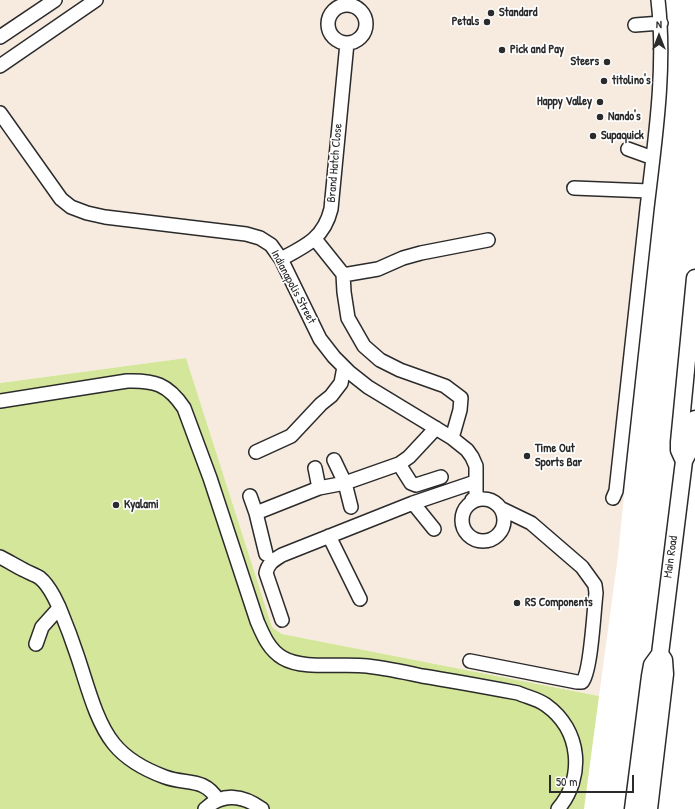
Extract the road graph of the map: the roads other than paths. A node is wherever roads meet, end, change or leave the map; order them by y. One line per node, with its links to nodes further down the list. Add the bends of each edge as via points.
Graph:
1 (55, 0): 7 (street)
2 (96, 0): 9 (street)
3 (658, 0): 5 (street)
4 (349, 2): 8 (street, via 363,13 366,25 358,40); 8 (street, via 332,12 328,23 336,39)
5 (661, 24): 6 (street); 12 (street, via 660,84)
6 (635, 25)
7 (0, 37)
8 (347, 43): 15 (street, Brand Hatch Close, via 331,209 328,220)
9 (0, 66)
10 (0, 113): 17 (street, Indianapolis Street, via 61,199 71,207 105,217 246,234 271,245)
11 (628, 149): 12 (street)
12 (652, 158): 14 (street)
13 (574, 188): 14 (street)
14 (649, 191): 35 (street, via 616,491)
15 (315, 239): 17 (street, Brand Hatch Close); 18 (street)
16 (488, 240): 18 (street, via 421,253 378,269)
17 (281, 259): 20 (street, Indianapolis Street, via 320,339)
18 (343, 275): 24 (street, via 348,318 364,346 380,360 445,386 461,398)
19 (695, 278): 27 (main road, Main Road, via 679,442 679,450)
20 (344, 368): 23 (street, Indianapolis Street, via 368,387); 25 (street, via 341,383 291,436)
21 (0, 401): 54 (street, via 144,380 171,392 184,408 257,621 274,652 292,662 348,664 386,669 518,694 546,705 566,726 575,751 574,776 570,791)
22 (695, 419): 27 (main road, Main Road, via 691,447)
23 (436, 428): 24 (street, Indianapolis Street); 28 (street)
24 (452, 438): 31 (street, Indianapolis Street, via 472,457 476,466)
25 (256, 452)
26 (334, 460): 32 (street)
27 (684, 461): 50 (main road, Main Road, via 660,654 664,660 665,674)
28 (399, 464): 30 (street, via 411,484 416,485); 32 (street)
29 (315, 468): 33 (street)
30 (441, 477)
31 (475, 482): 36 (street, Indianapolis Street, via 476,498); 37 (street)
32 (345, 484): 33 (street); 38 (street)
33 (319, 488): 40 (street)
34 (250, 496): 40 (street)
35 (613, 498)
36 (472, 500): 39 (street, via 486,498); 39 (street, via 461,517 461,524 473,539 487,541 498,534 504,522)
37 (414, 503): 41 (street); 42 (street)
38 (351, 506)
39 (502, 509): 49 (street, via 531,523 592,578 596,593 585,679 577,682)
40 (256, 513): 43 (street)
41 (434, 529)
42 (329, 536): 45 (street); 47 (street, via 282,555 267,566 266,573)
43 (266, 554)
44 (0, 557): 46 (street, via 41,578)
45 (360, 599)
46 (60, 608): 48 (street, via 42,627); 51 (street, via 91,697 114,744 144,768 166,778 206,787)
47 (282, 620)
48 (36, 644)
49 (470, 661)
50 (649, 741): 55 (main road); 56 (main road)
51 (218, 800): 52 (street); 53 (street, via 238,797)
52 (205, 809)
53 (262, 809)
54 (558, 809)
55 (633, 809)
56 (649, 809)

